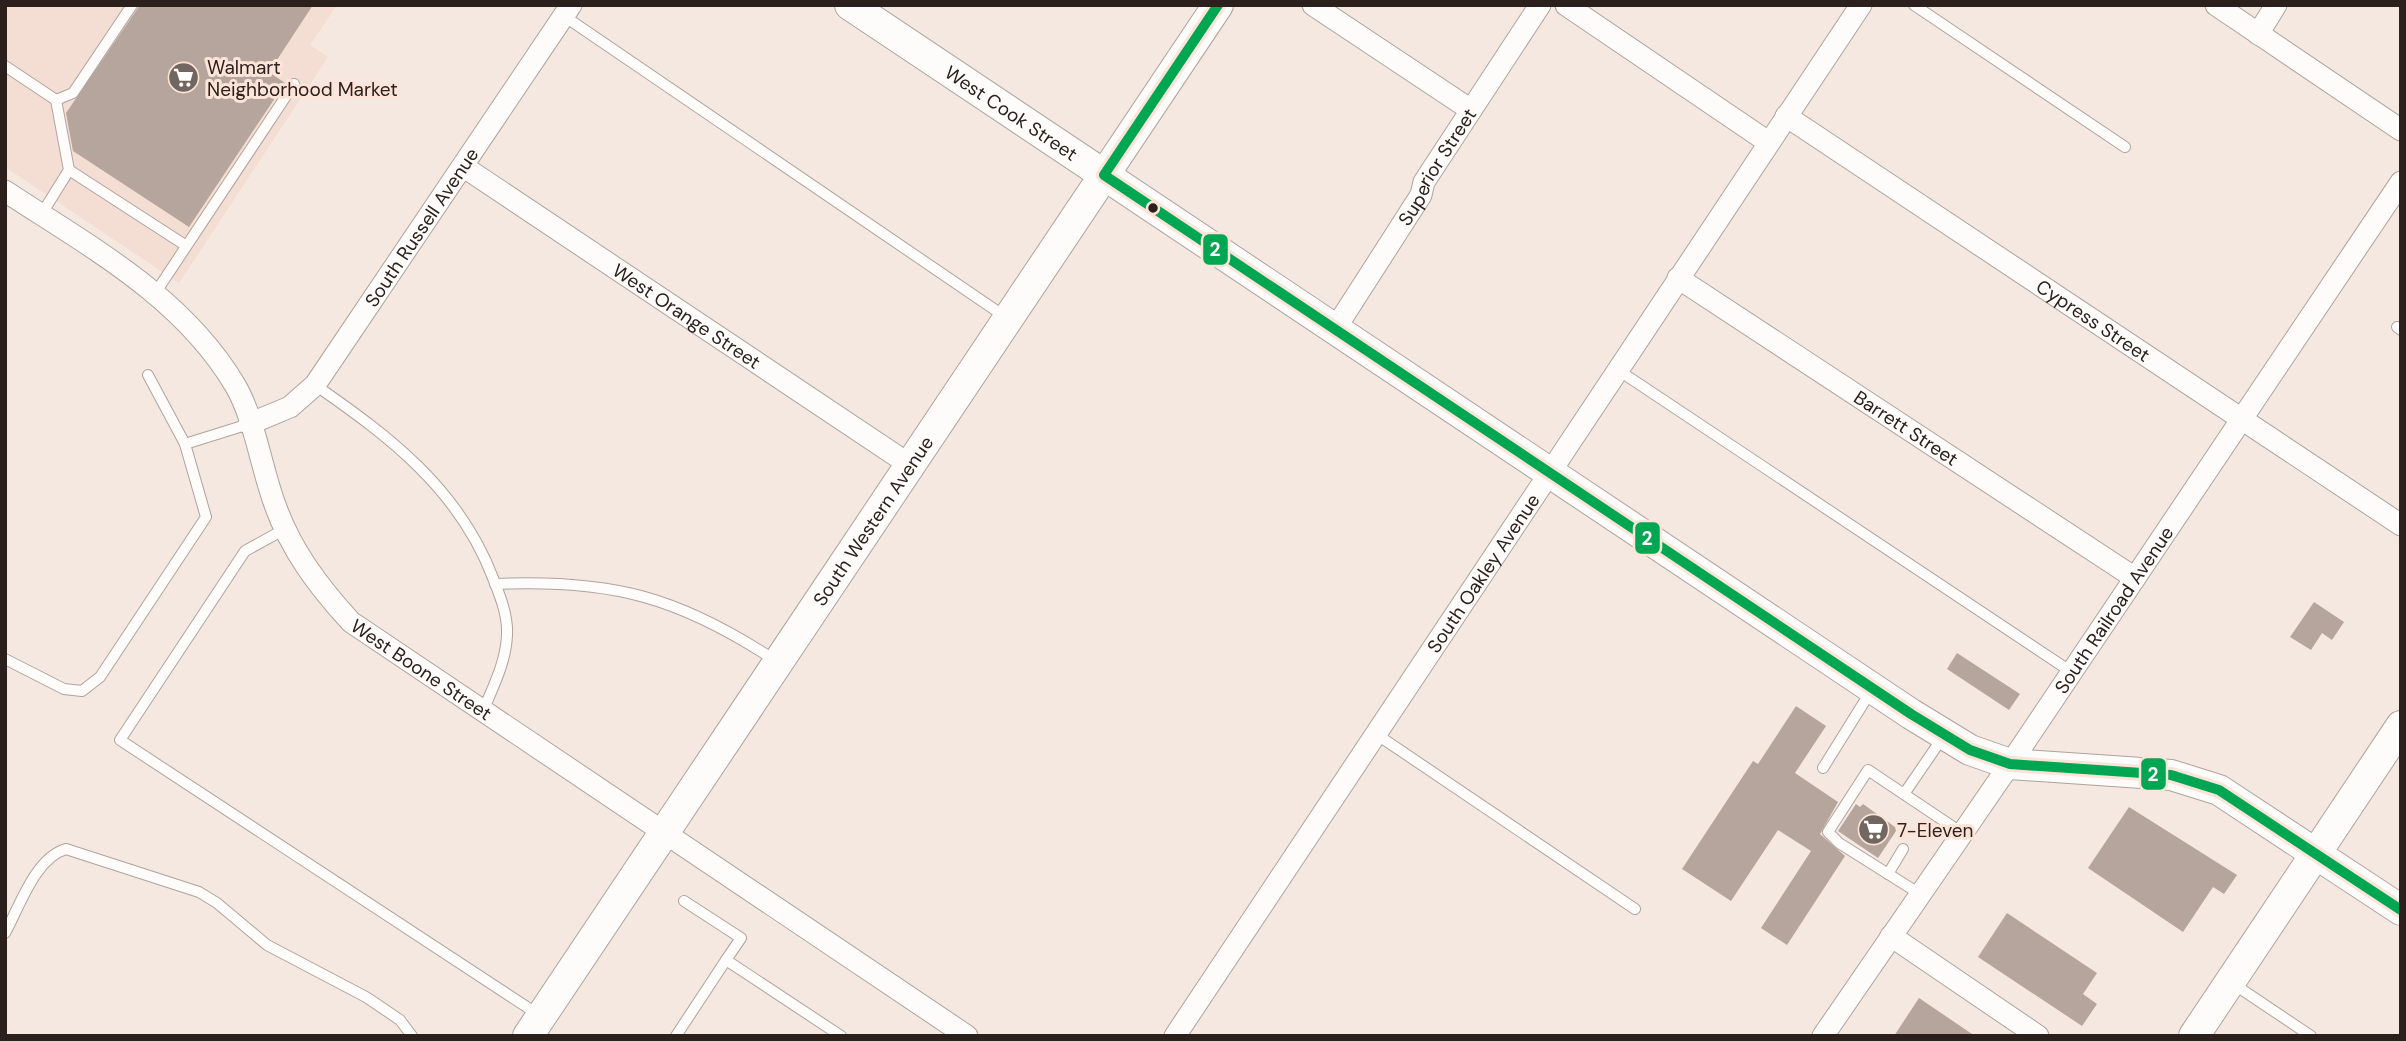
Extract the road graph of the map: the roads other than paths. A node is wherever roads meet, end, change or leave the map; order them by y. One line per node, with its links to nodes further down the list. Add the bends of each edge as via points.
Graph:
1 (132, 5): 15 (lane, via 73,93)
2 (850, 5): 23 (street, West Cook Street)
3 (1218, 5): 23 (street, South Western Avenue)
4 (1313, 5): 16 (street)
5 (1540, 5): 16 (street, Superior Street)
6 (1566, 5): 19 (street)
7 (1914, 5): 20 (lane)
8 (2216, 5): 12 (street)
9 (2276, 5): 12 (street)
10 (1854, 8): 17 (street, South Oakley Avenue)
11 (568, 11): 21 (street, South Russell Avenue); 30 (lane)
12 (2258, 34): 18 (street)
13 (5, 66): 15 (lane)
14 (294, 84): 27 (lane)
15 (56, 100): 22 (lane)
16 (1471, 110): 31 (street, Superior Street)
17 (1786, 116): 19 (street, South Oakley Avenue); 35 (street, Cypress Street)
18 (2401, 130)
19 (1768, 142): 28 (street, South Oakley Avenue)
20 (2125, 147)
21 (464, 167): 34 (street, South Russell Avenue); 38 (street, West Orange Street)
22 (69, 170): 26 (lane); 27 (lane)
23 (1104, 175): 30 (street, South Western Avenue); 31 (street, West Cook Street)
24 (2401, 182): 35 (street, South Railroad Avenue)
25 (5, 191): 26 (street, West Boone Street)
26 (41, 215): 29 (street, West Boone Street)
27 (185, 245): 29 (lane)
28 (1678, 278): 32 (street, South Oakley Avenue); 42 (street, Barrett Street)
29 (156, 292): 36 (street, West Boone Street, via 200,336 222,367 236,387)
30 (1008, 318): 38 (street, South Western Avenue)
31 (1335, 329): 39 (street, West Cook Street)
32 (1618, 370): 39 (street, South Oakley Avenue); 46 (lane)
33 (148, 374): 37 (lane)
34 (315, 385): 36 (street, South Russell Avenue, via 290,407); 43 (lane, via 389,438 437,483 474,536)
35 (2241, 418): 40 (street, Cypress Street); 42 (street, South Railroad Avenue)
36 (249, 424): 37 (lane); 41 (street, West Boone Street)
37 (185, 444): 44 (lane, via 206,517 100,677 82,691 64,690)
38 (910, 465): 45 (street, South Western Avenue)
39 (1551, 473): 47 (street, West Cook Street); 50 (street, South Oakley Avenue)
40 (2401, 524)
41 (285, 529): 48 (street, West Boone Street, via 315,582 351,622); 68 (lane, via 245,551 120,740)
42 (2135, 578): 52 (street, South Railroad Avenue)
43 (495, 584): 45 (lane, via 568,583 663,601 727,629); 48 (lane, via 505,612 505,651)
44 (5, 659)
45 (778, 662): 55 (street, South Western Avenue)
46 (2067, 669)
47 (1873, 688): 51 (street, West Cook Street); 53 (lane)
48 (483, 711): 55 (street, West Boone Street)
49 (2401, 726): 58 (street)
50 (1376, 734): 62 (lane); 73 (street, South Oakley Avenue)
51 (1944, 734): 52 (street, West Cook Street, via 1970,750); 54 (lane)
52 (2010, 764): 56 (street, South Railroad Avenue); 58 (street, West Cook Street, via 2171,775 2219,790)
53 (1823, 768)
54 (1904, 794): 56 (lane); 59 (lane, via 1868,770 1828,832 1839,844)
55 (665, 831): 68 (street, South Western Avenue); 69 (street, West Boone Street)
56 (1962, 833): 60 (street, South Railroad Avenue)
57 (1903, 849): 59 (lane)
58 (2316, 853): 63 (street, West Cook Street); 67 (street)
59 (1888, 874): 60 (lane)
60 (1920, 894): 65 (street, South Railroad Avenue)
61 (684, 901): 66 (lane, via 741,938)
62 (1635, 909)
63 (2401, 909)
64 (5, 933): 70 (lane, via 43,865 66,849 199,892 267,945 366,997 400,1020)
65 (1891, 936): 74 (street, South Railroad Avenue); 75 (street)
66 (726, 960): 71 (lane); 72 (lane)
67 (2230, 982): 76 (street); 77 (lane)
68 (534, 1026)
69 (964, 1035)
70 (412, 1036)
71 (676, 1036)
72 (841, 1036)
73 (1174, 1036)
74 (1823, 1036)
75 (2038, 1036)
76 (2194, 1036)
77 (2311, 1036)

